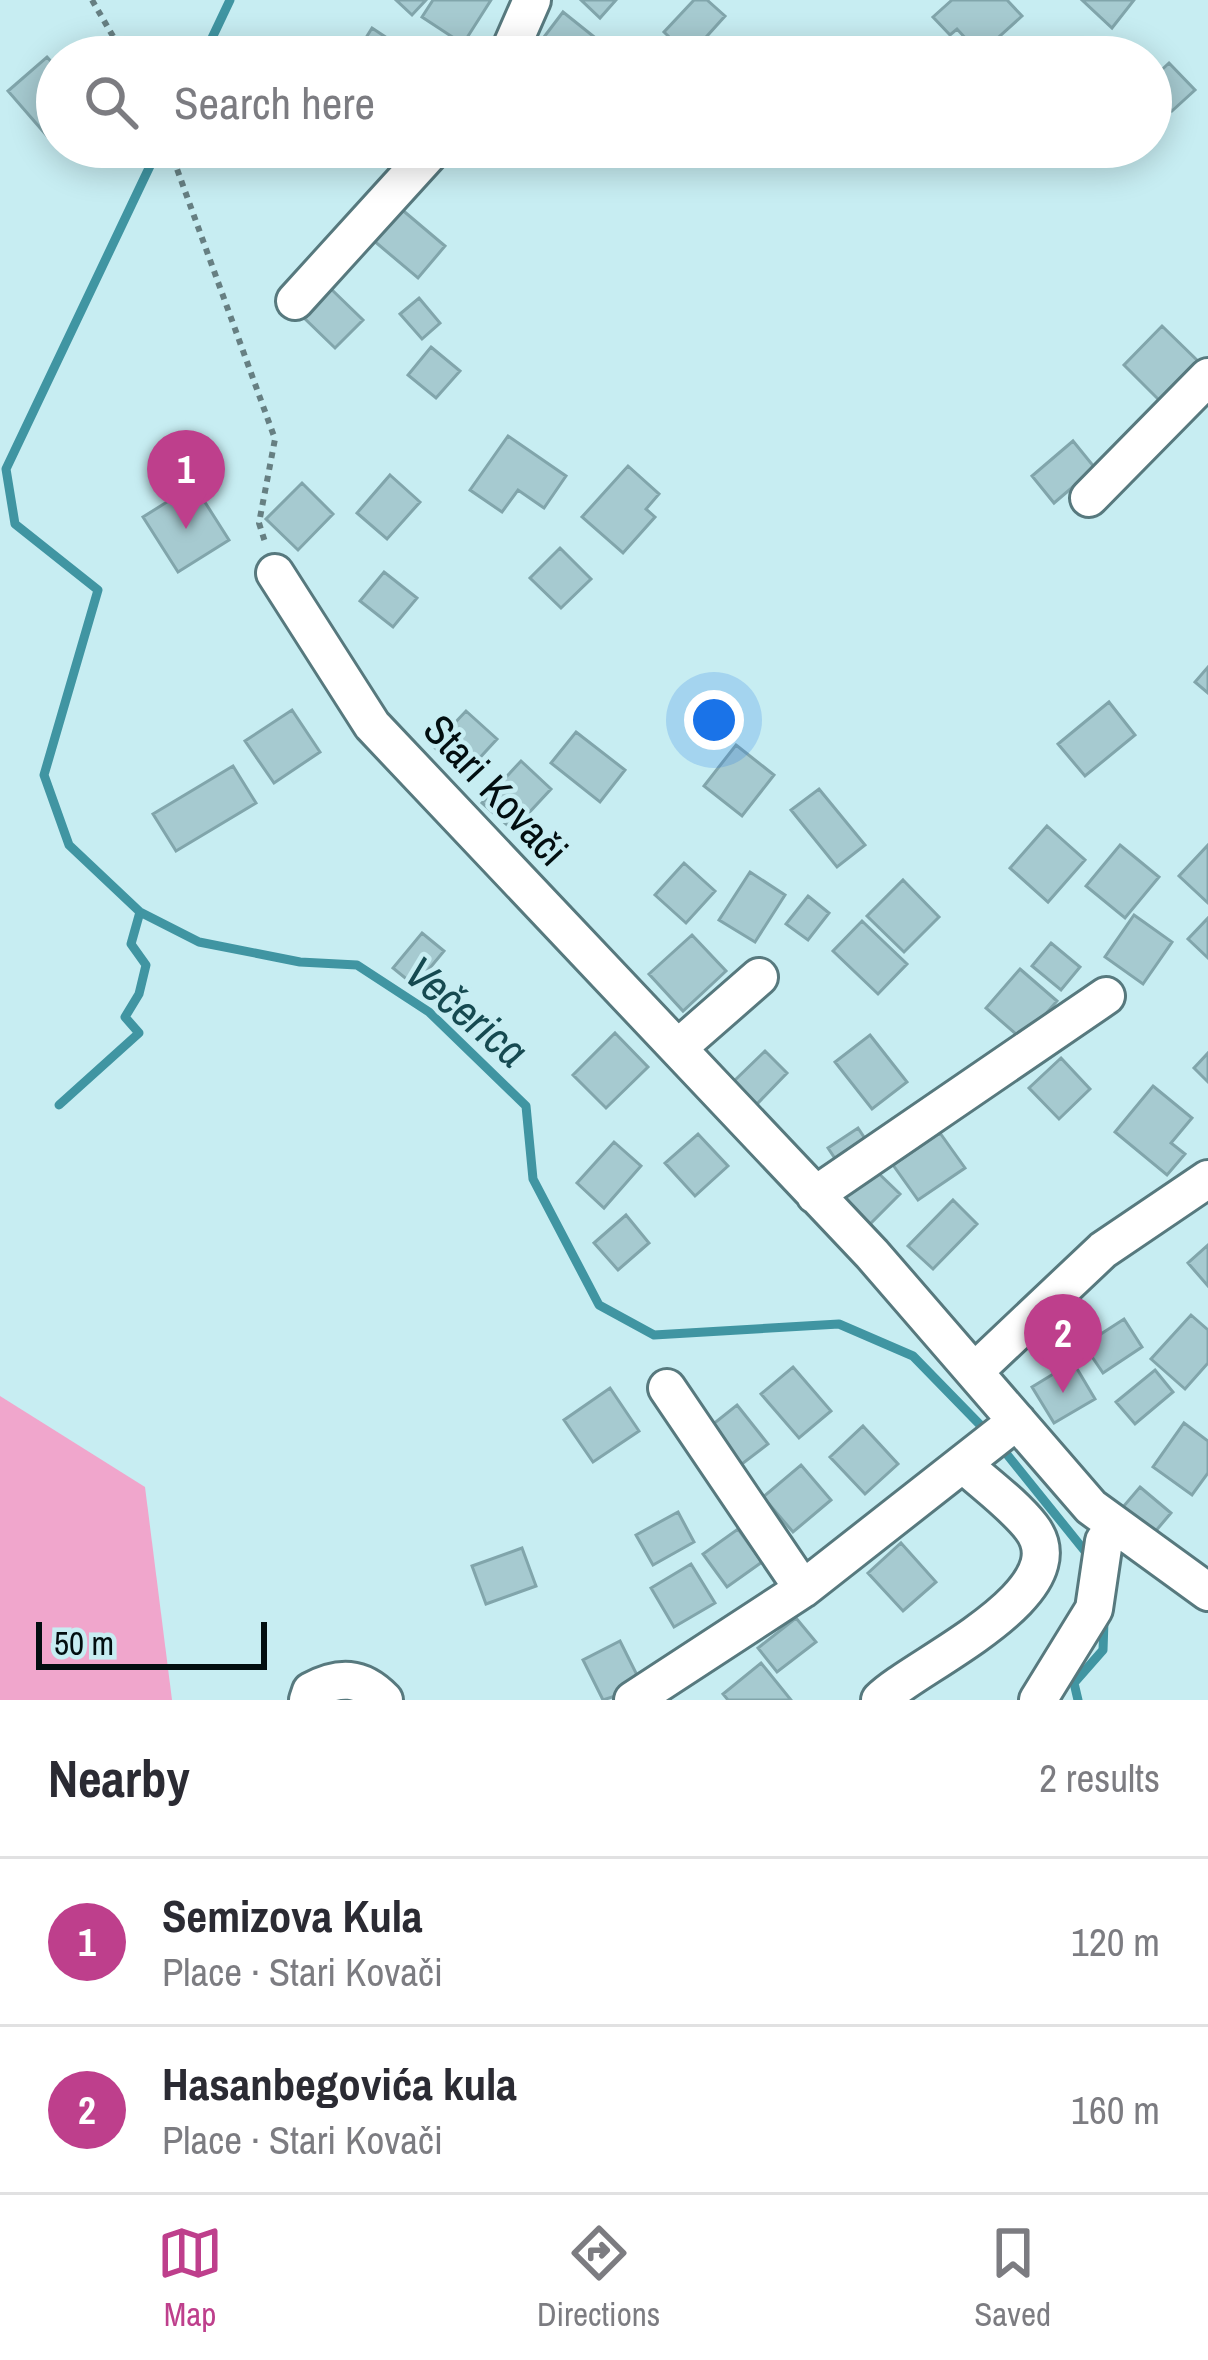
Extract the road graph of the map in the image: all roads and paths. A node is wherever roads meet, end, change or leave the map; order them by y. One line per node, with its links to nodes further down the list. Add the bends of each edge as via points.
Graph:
1 (92, 0): 3 (path)
2 (532, 0): 4 (street)
3 (113, 36)
4 (516, 36)
5 (176, 168): 10 (path, via 274,439 259,523)
6 (416, 168): 7 (street)
7 (295, 301)
8 (1208, 377): 9 (street)
9 (1089, 498)
10 (275, 574): 13 (street, Stari Kovači, via 359,711)
11 (759, 977): 13 (street)
12 (1106, 996): 15 (street)
13 (679, 1047): 15 (street, Stari Kovači)
14 (1208, 1179): 16 (street, via 1103,1250)
15 (815, 1195): 16 (street, Stari Kovači)
16 (975, 1371): 18 (street, Stari Kovači)
17 (667, 1388): 21 (street)
18 (1013, 1423): 19 (street); 20 (street, Stari Kovači, via 1091,1507)
19 (970, 1458): 21 (street); 26 (street, via 1034,1530 1039,1564 1029,1589 1008,1607)
20 (1108, 1560): 22 (street, Stari Kovači); 27 (street)
21 (803, 1589): 25 (street)
22 (1208, 1592)
23 (308, 1700): 24 (street, via 311,1691 345,1679 364,1682)
24 (384, 1700)
25 (633, 1700)
26 (880, 1700)
27 (1038, 1700)

